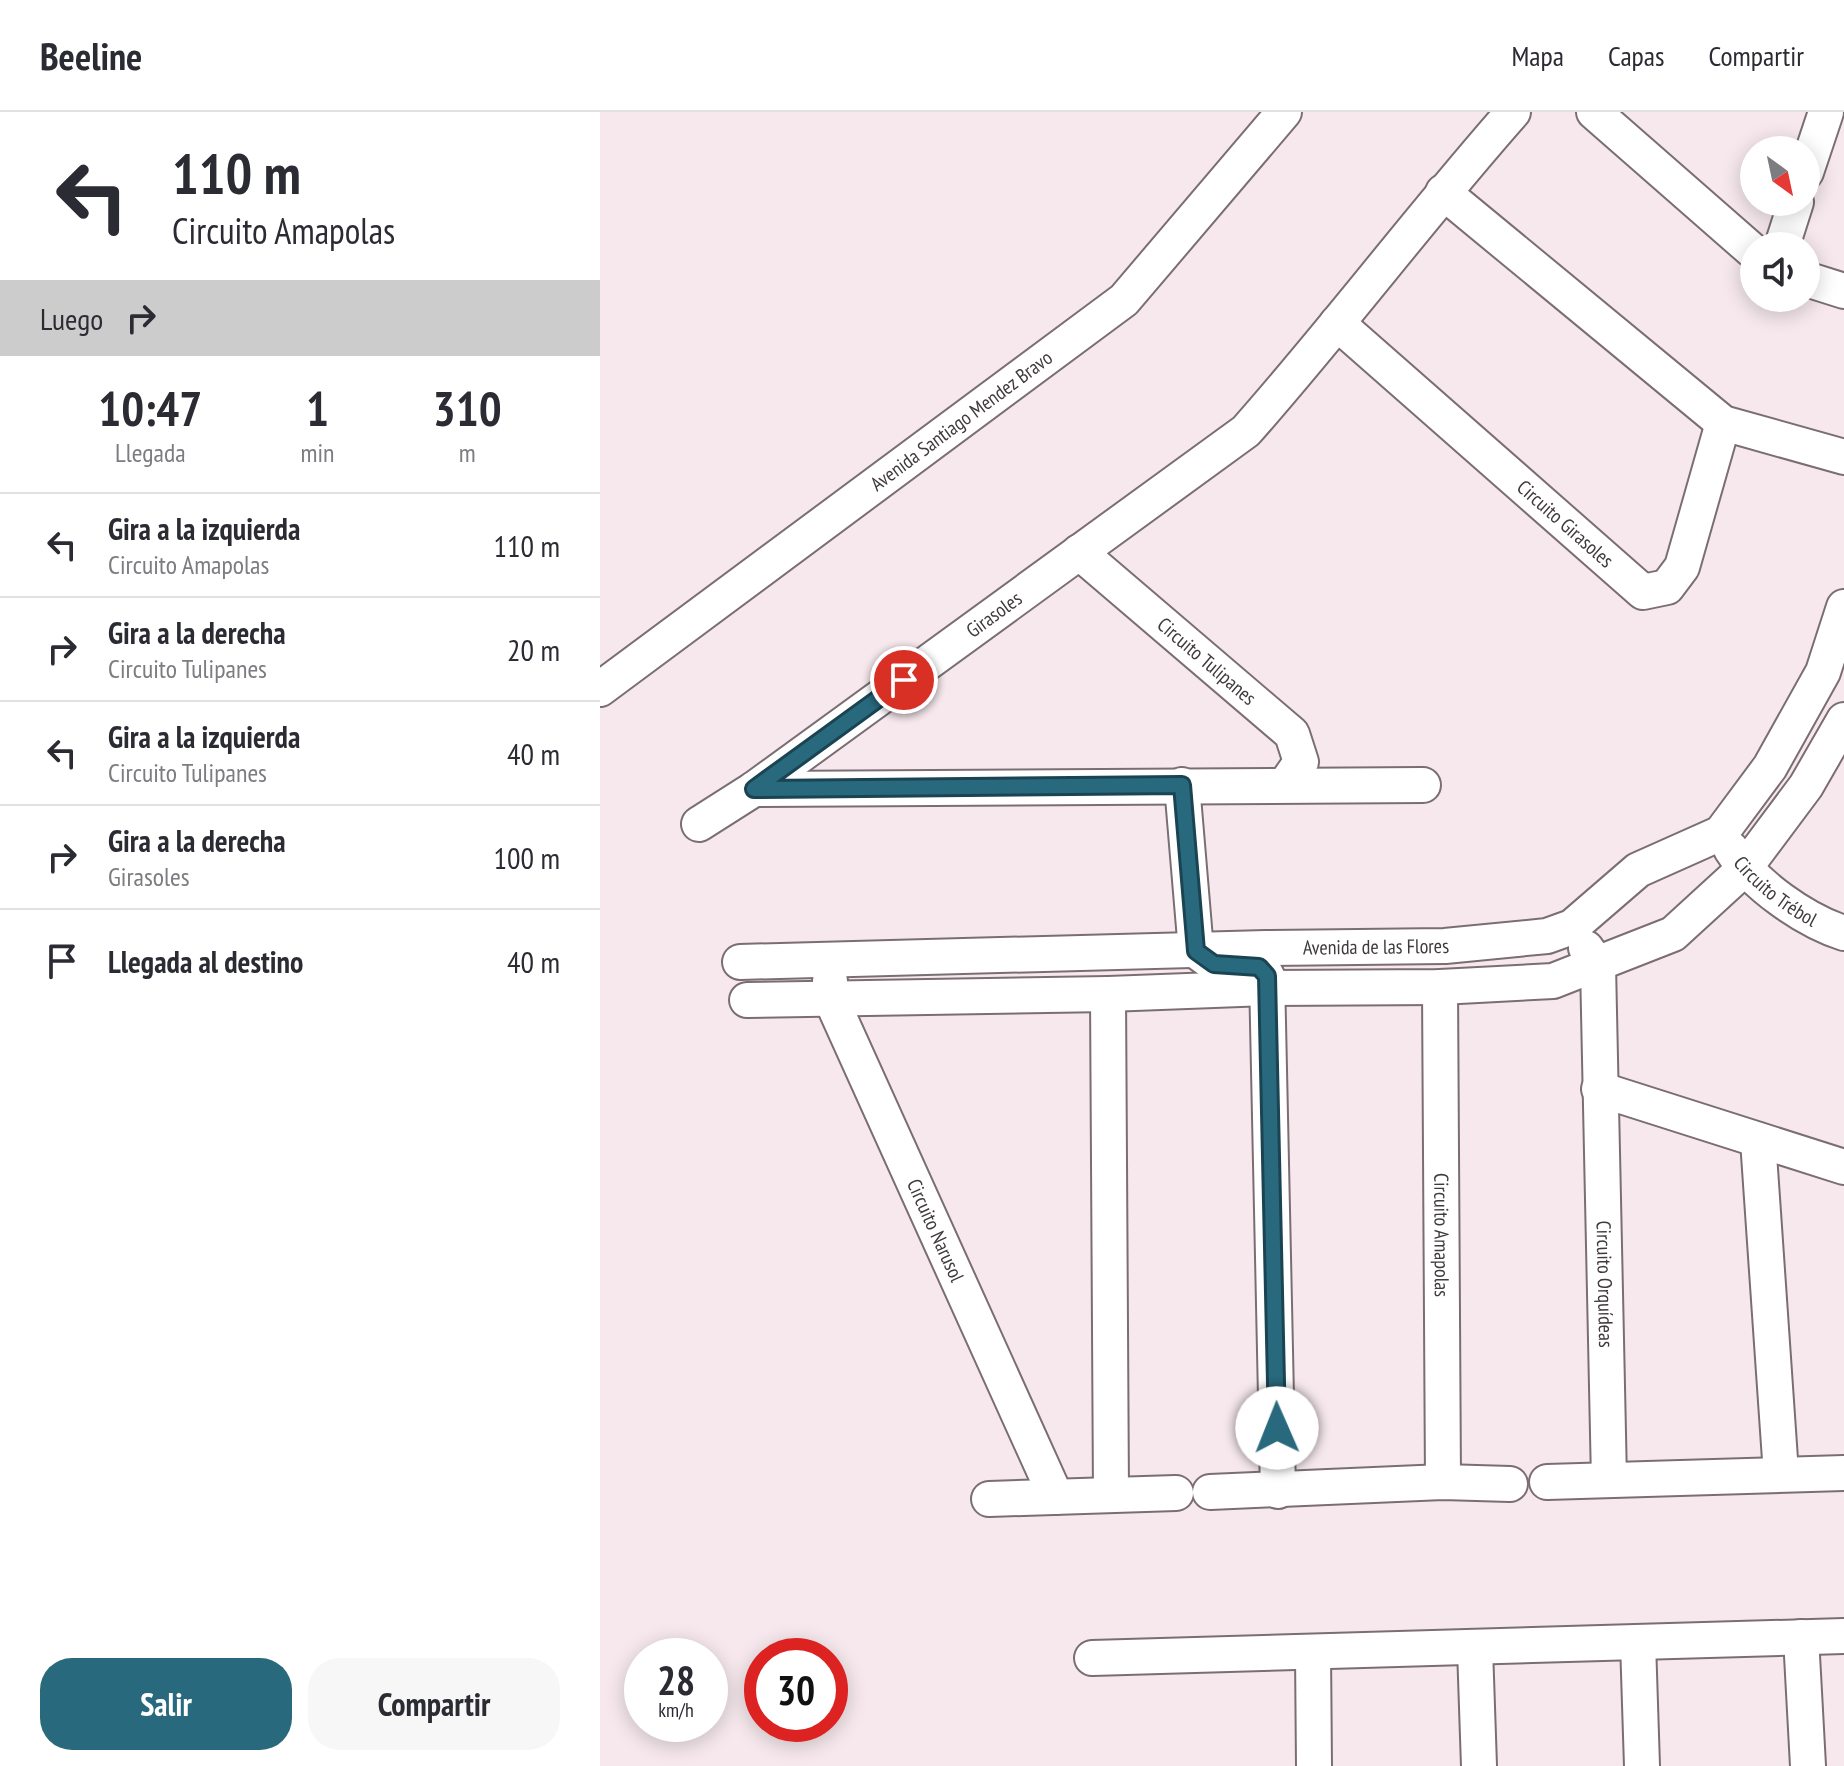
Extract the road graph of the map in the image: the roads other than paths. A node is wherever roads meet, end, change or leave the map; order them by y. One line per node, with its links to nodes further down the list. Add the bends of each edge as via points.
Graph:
1 (1284, 112): 15 (street, Avenida Santiago Mendez Bravo, via 1124,300)
2 (1513, 112): 6 (street)
3 (1594, 112): 7 (street)
4 (1826, 112): 5 (street)
5 (1818, 136)
6 (1443, 192): 10 (street); 11 (street)
7 (1740, 240)
8 (1820, 283): 9 (street)
9 (1844, 291)
10 (1337, 323): 11 (street, Circuito Girasoles, via 1643,592 1667,587 1682,567); 13 (street, Girasoles, via 1246,431)
11 (1723, 423): 12 (street)
12 (1844, 457)
13 (1079, 552): 19 (street, Circuito Tulipanes, via 1292,734 1301,762); 21 (street, Girasoles)
14 (1844, 607): 23 (street, Avenida de las Flores, via 1823,672 1770,767)
15 (600, 689)
16 (1844, 720): 17 (street, Avenida de las Flores)
17 (1835, 756): 24 (street, Avenida de las Flores)
18 (1182, 785): 19 (street); 21 (street); 27 (street)
19 (1285, 785): 20 (street)
20 (1423, 785)
21 (754, 789): 22 (street, Girasoles)
22 (699, 824)
23 (1721, 833): 24 (street, Circuito Trébol); 25 (street, Avenida de las Flores, via 1638,870)
24 (1744, 869): 26 (street, Circuito Trébol, via 1816,924); 30 (street, Avenida de las Flores, via 1673,934)
25 (1572, 927): 27 (street, Avenida de las Flores, via 1547,936 1445,946); 30 (street)
26 (1844, 933)
27 (1196, 951): 28 (street, Avenida de las Flores); 32 (street, via 1214,964 1259,967 1267,976)
28 (829, 960): 29 (street, Avenida de las Flores); 34 (street, Circuito Narusol)
29 (740, 962)
30 (1598, 965): 31 (street, Avenida de las Flores, via 1553,981); 36 (street, Circuito Orquídeas)
31 (1440, 987): 32 (street, Avenida de las Flores); 42 (street, Circuito Amapolas)
32 (1267, 988): 33 (street, Avenida de las Flores); 45 (street)
33 (1108, 994): 34 (street, Avenida de las Flores); 48 (street)
34 (831, 999): 35 (street, Avenida de las Flores); 49 (street, Circuito Narusol)
35 (747, 1000)
36 (1599, 1089): 37 (street); 41 (street, Circuito Orquídeas)
37 (1758, 1140): 38 (street); 40 (street)
38 (1844, 1167)
39 (1844, 1473): 40 (street)
40 (1781, 1474): 41 (street)
41 (1609, 1480): 43 (street)
42 (1443, 1482): 44 (street); 45 (street)
43 (1547, 1482)
44 (1510, 1484)
45 (1278, 1491): 46 (street)
46 (1210, 1492)
47 (1176, 1493): 48 (street)
48 (1111, 1495): 49 (street)
49 (1056, 1497): 50 (street)
50 (989, 1499)
51 (1844, 1636): 52 (street)
52 (1801, 1637): 53 (street); 60 (street)
53 (1638, 1642): 54 (street); 59 (street)
54 (1475, 1648): 55 (street); 58 (street)
55 (1313, 1652): 56 (street); 57 (street)
56 (1092, 1658)
57 (1314, 1766)
58 (1479, 1766)
59 (1642, 1766)
60 (1808, 1766)

